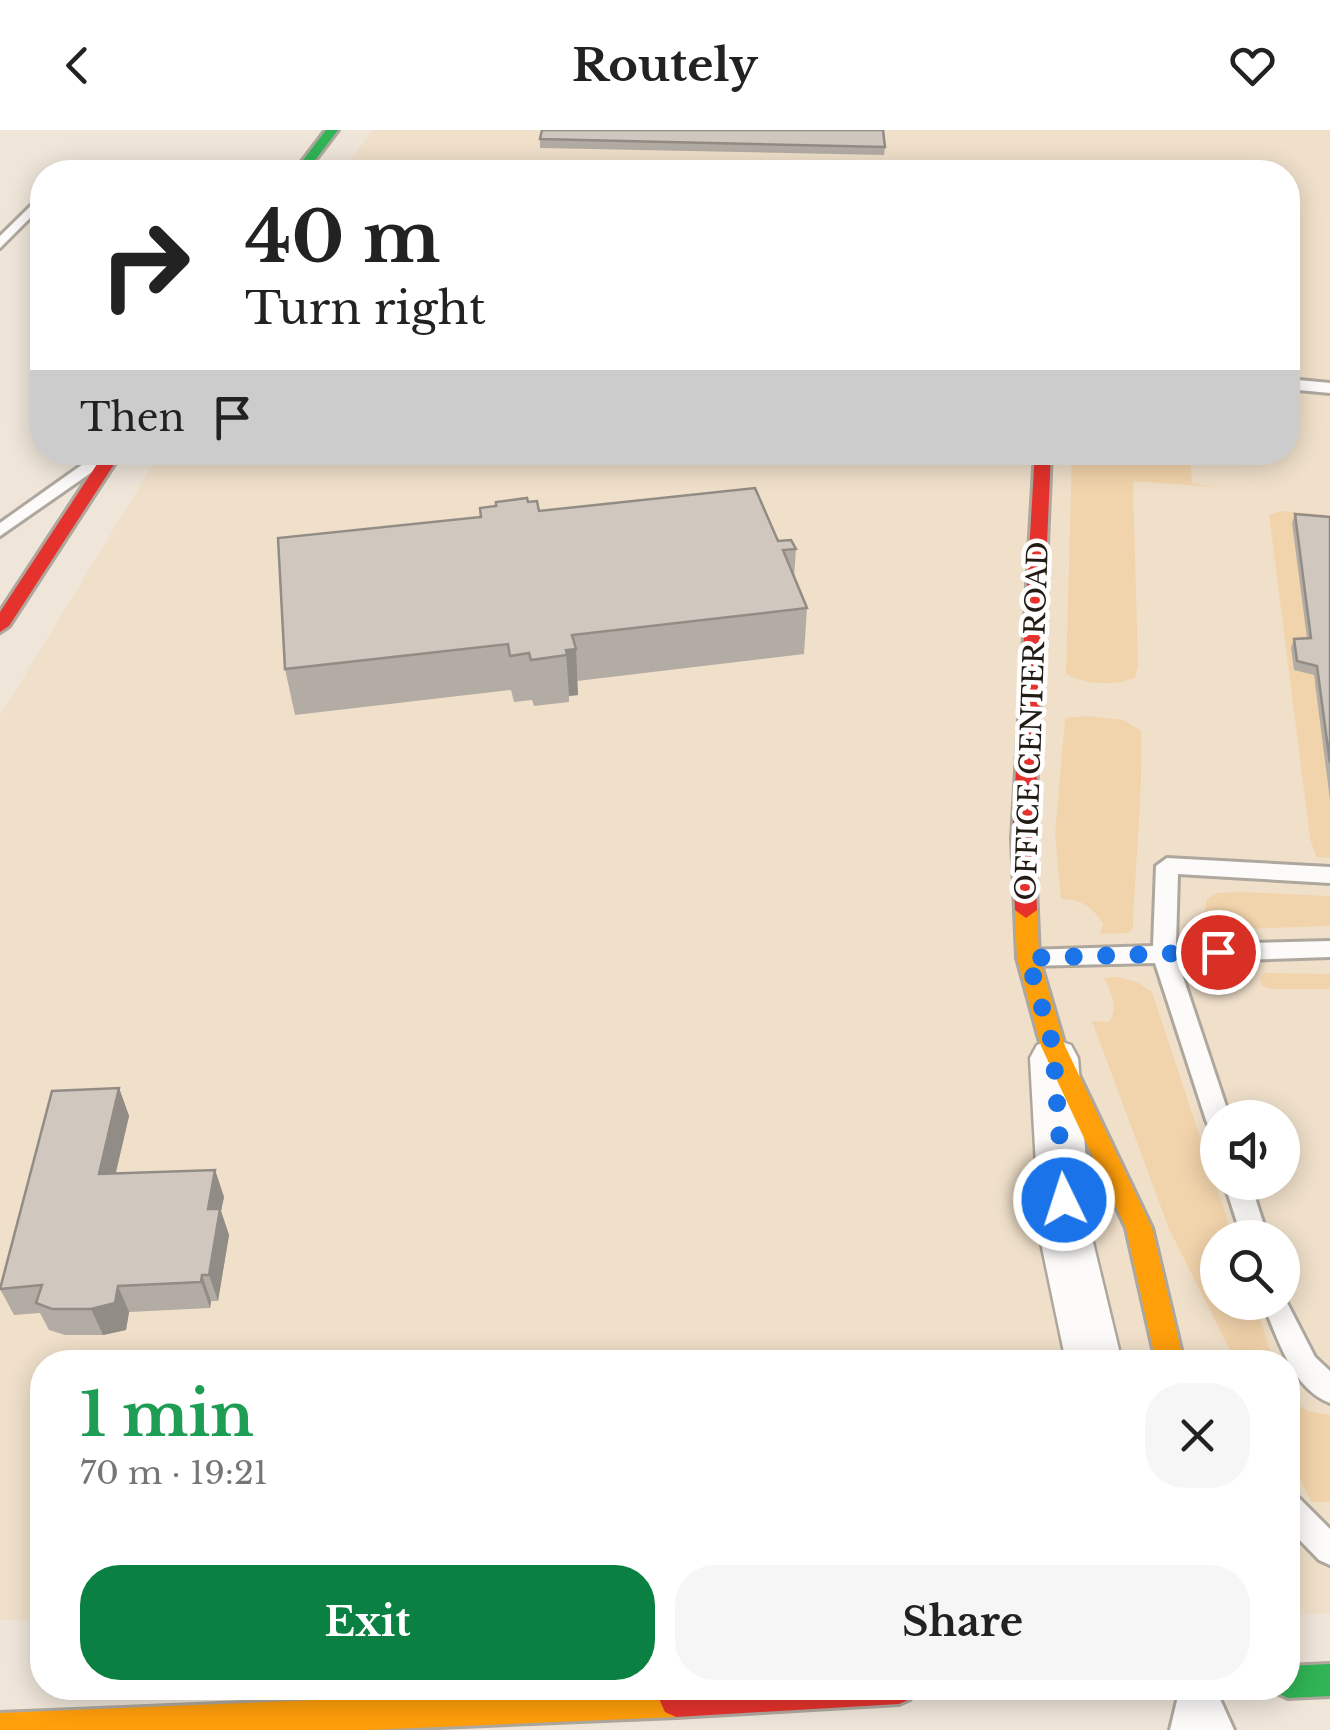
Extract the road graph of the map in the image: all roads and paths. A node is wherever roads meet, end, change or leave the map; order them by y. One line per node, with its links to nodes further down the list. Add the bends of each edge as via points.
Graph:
1 (332, 130): 2 (street)
2 (309, 160)
3 (30, 213): 4 (lane)
4 (0, 244)
5 (1300, 385): 6 (lane)
6 (1330, 388)
7 (86, 465): 10 (lane)
8 (105, 465): 11 (street)
9 (1041, 465): 15 (street, OFFICE CENTER ROAD, via 1023,838)
10 (0, 531)
11 (0, 626)
12 (1330, 876): 14 (lane, via 1167,866)
13 (1330, 949): 14 (lane)
14 (1164, 954): 15 (lane); 17 (lane)
15 (1028, 958): 16 (street, OFFICE CENTER ROAD)
16 (1053, 1046): 18 (street, OFFICE CENTER ROAD); 19 (street, OFFICE CENTER ROAD)
17 (1211, 1100)
18 (1139, 1228): 23 (street, OFFICE CENTER ROAD); 24 (lane)
19 (1066, 1238): 21 (lane); 22 (street, OFFICE CENTER ROAD)
20 (1284, 1320): 25 (lane)
21 (1068, 1350)
22 (1091, 1350)
23 (1167, 1350)
24 (1195, 1350)
25 (1298, 1350)
26 (1300, 1354): 27 (lane)
27 (1330, 1390)
28 (1300, 1520): 29 (lane)
29 (1330, 1550)
30 (1330, 1680): 31 (street)
31 (1300, 1681)
32 (694, 1700): 35 (street)
33 (1194, 1700): 38 (lane)
34 (1203, 1700): 39 (lane)
35 (592, 1706): 36 (lane); 37 (street)
36 (763, 1728)
37 (0, 1729)
38 (1186, 1730)
39 (1218, 1730)

